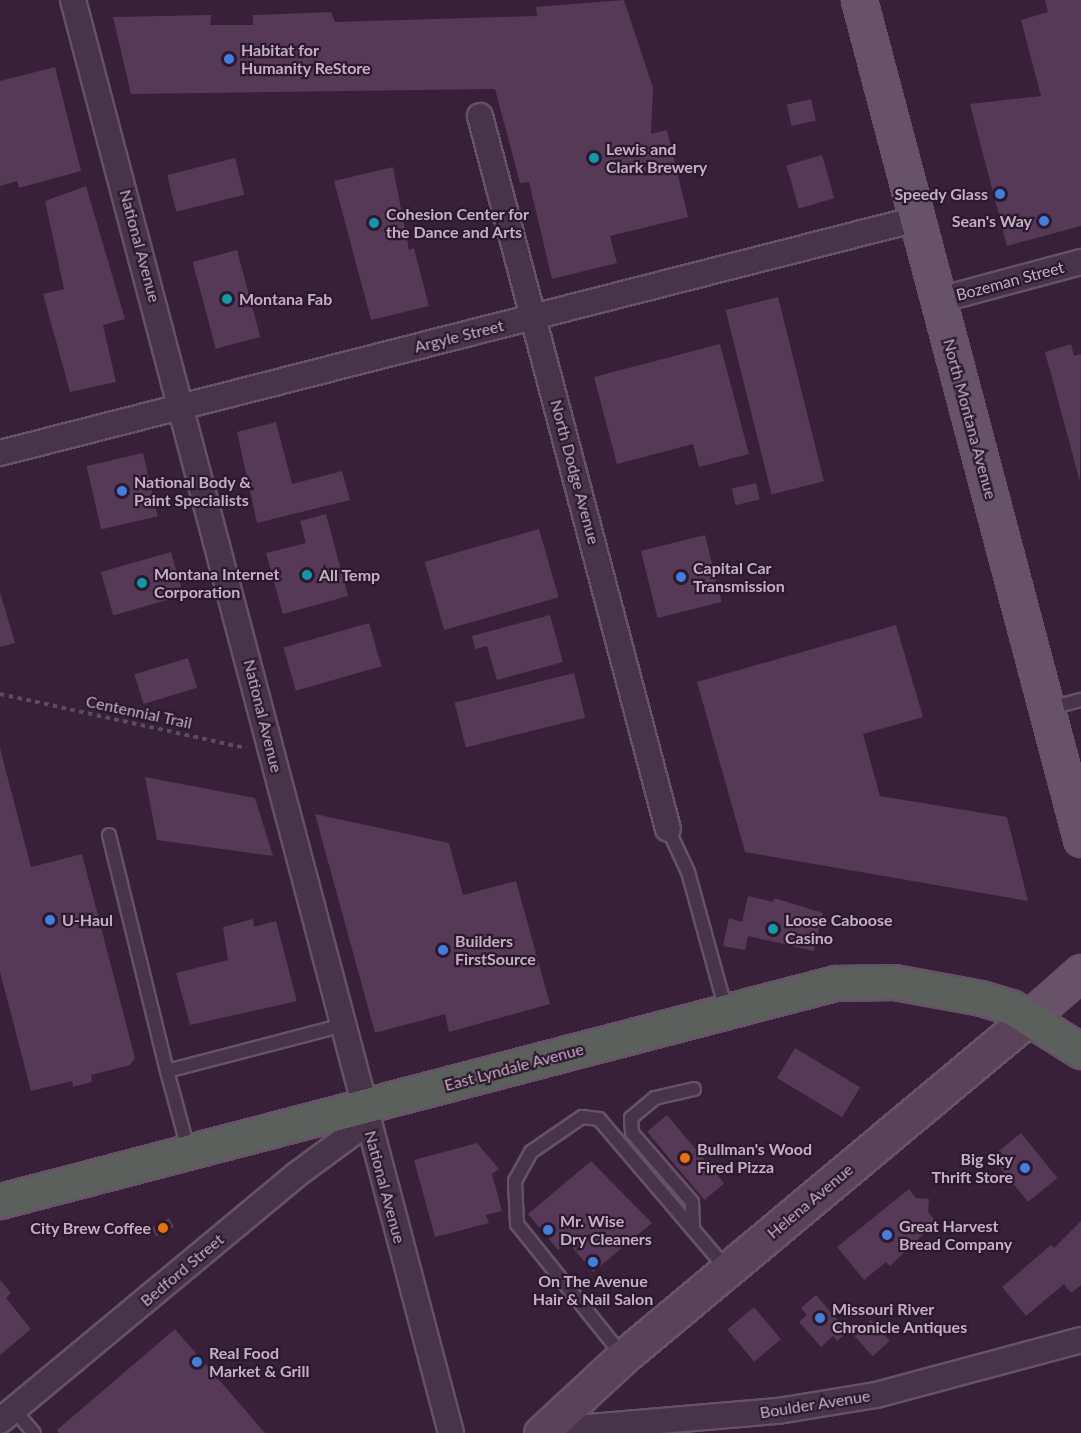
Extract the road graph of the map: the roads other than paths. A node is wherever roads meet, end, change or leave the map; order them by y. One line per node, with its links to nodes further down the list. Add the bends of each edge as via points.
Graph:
1 (73, 0): 8 (street, National Avenue)
2 (859, 0): 4 (main road, North Montana Avenue)
3 (480, 116): 7 (street, North Dodge Avenue)
4 (917, 219): 6 (main road, North Montana Avenue); 7 (street, Argyle Street)
5 (1081, 262): 6 (street, Bozeman Street)
6 (939, 300): 11 (main road, North Montana Avenue)
7 (534, 317): 8 (street, Argyle Street); 12 (street, North Dodge Avenue)
8 (183, 407): 9 (street, Argyle Street); 18 (street, National Avenue)
9 (0, 453)
10 (1081, 700): 11 (lane)
11 (1047, 709): 14 (main road, North Montana Avenue)
12 (668, 828): 16 (lane, via 688,872)
13 (109, 835): 20 (lane)
14 (1081, 839)
15 (1081, 972): 17 (main road, Helena Avenue)
16 (727, 1010): 17 (highway, East Lyndale Avenue, via 835,983 874,981 981,998); 22 (highway, East Lyndale Avenue)
17 (1030, 1017): 19 (highway); 26 (main road, Helena Avenue)
18 (343, 1025): 20 (lane); 22 (street, National Avenue)
19 (1081, 1051)
20 (167, 1071): 23 (lane)
21 (694, 1089): 25 (lane, via 655,1098 631,1118 632,1133 692,1202)
22 (366, 1115): 23 (highway, East Lyndale Avenue); 29 (street, Bedford Street); 32 (street, National Avenue)
23 (189, 1152): 24 (highway, East Lyndale Avenue)
24 (0, 1201)
25 (693, 1229): 26 (lane); 28 (lane, via 598,1119 582,1118 531,1152 516,1181 517,1224)
26 (728, 1270): 28 (main road, Helena Avenue)
27 (1081, 1340): 30 (street, Boulder Avenue, via 876,1395 778,1411)
28 (623, 1357): 30 (main road, Helena Avenue)
29 (7, 1416): 31 (lane)
30 (542, 1432)
31 (34, 1433)
32 (450, 1433)

